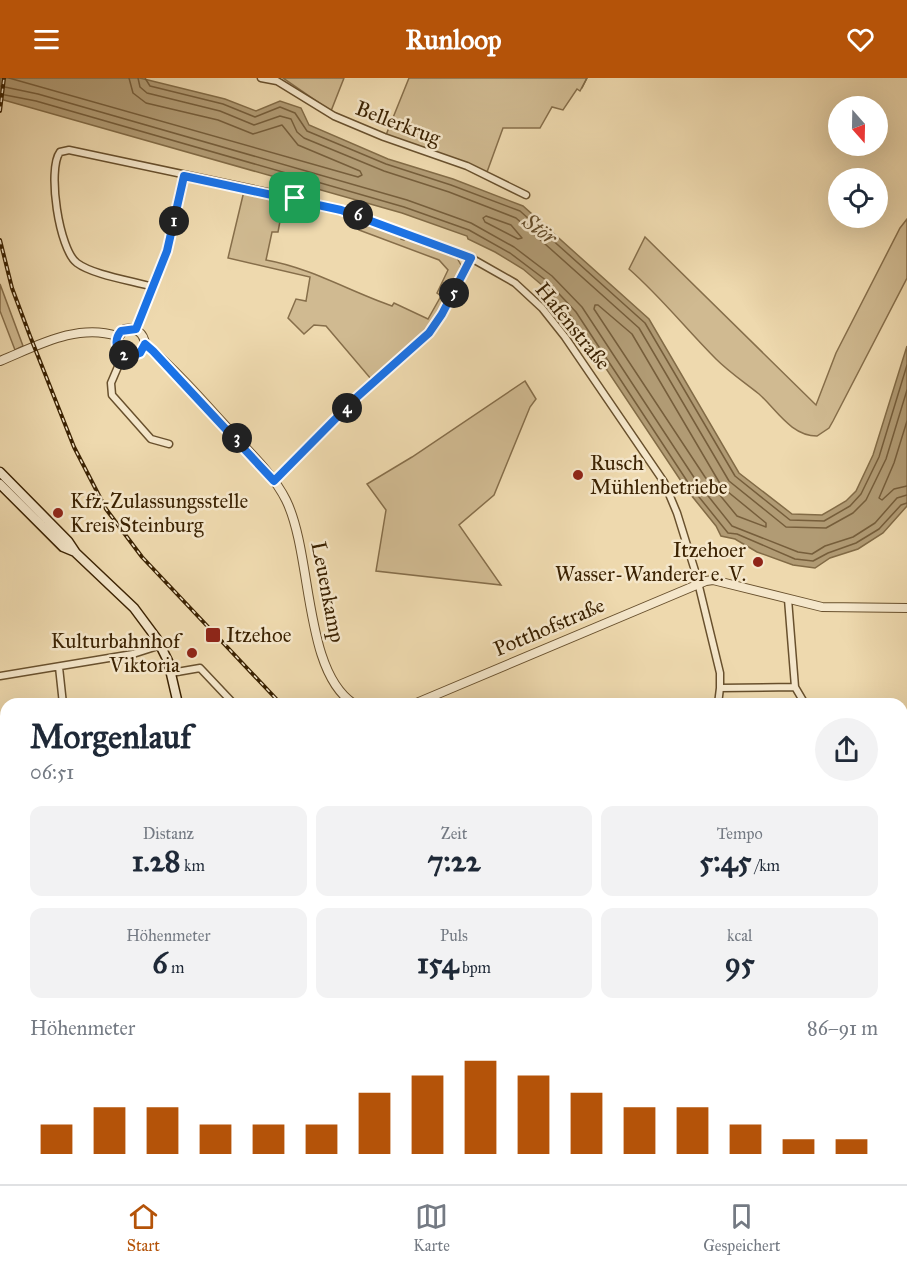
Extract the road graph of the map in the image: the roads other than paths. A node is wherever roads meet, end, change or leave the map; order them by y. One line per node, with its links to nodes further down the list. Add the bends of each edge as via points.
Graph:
1 (261, 78): 3 (street, Bellerkrug, via 277,81 334,116 467,166)
2 (184, 176): 4 (street, Hafenstraße, via 341,210); 5 (street, via 167,251); 5 (street, Hafenstraße, via 69,150 60,152 56,158 55,186 63,238 71,257 82,267)
3 (526, 195)
4 (471, 258): 13 (street, via 429,333 357,397); 16 (street, Hafenstraße, via 515,283 536,302 594,376 668,490)
5 (153, 287): 6 (street)
6 (136, 329): 7 (street, via 125,329); 8 (street, via 142,333)
7 (117, 336): 9 (street, via 116,346); 10 (street, via 74,333)
8 (145, 344): 9 (street, via 140,353); 13 (street, Leuenkamp)
9 (123, 355): 11 (street, via 111,384 112,395 151,439)
10 (0, 361)
11 (169, 444)
12 (0, 472): 15 (main road)
13 (274, 481): 28 (street, Leuenkamp, via 297,526 324,667)
14 (0, 484): 15 (main road, via 63,547)
15 (76, 553): 19 (main road, via 134,608)
16 (698, 583): 17 (street, via 713,580); 24 (street, Hafenstraße, via 720,673); 29 (street, Potthofstraße)
17 (788, 599): 18 (street, via 838,609); 23 (street)
18 (907, 608)
19 (161, 645): 20 (street); 21 (main road)
20 (59, 667): 22 (street); 25 (street)
21 (171, 673): 26 (main road); 27 (street, via 203,670)
22 (0, 676)
23 (795, 687): 24 (street); 31 (street)
24 (720, 688): 30 (street, Hafenstraße)
25 (62, 698)
26 (177, 698)
27 (229, 698)
28 (347, 698)
29 (428, 698)
30 (719, 698)
31 (801, 698)

